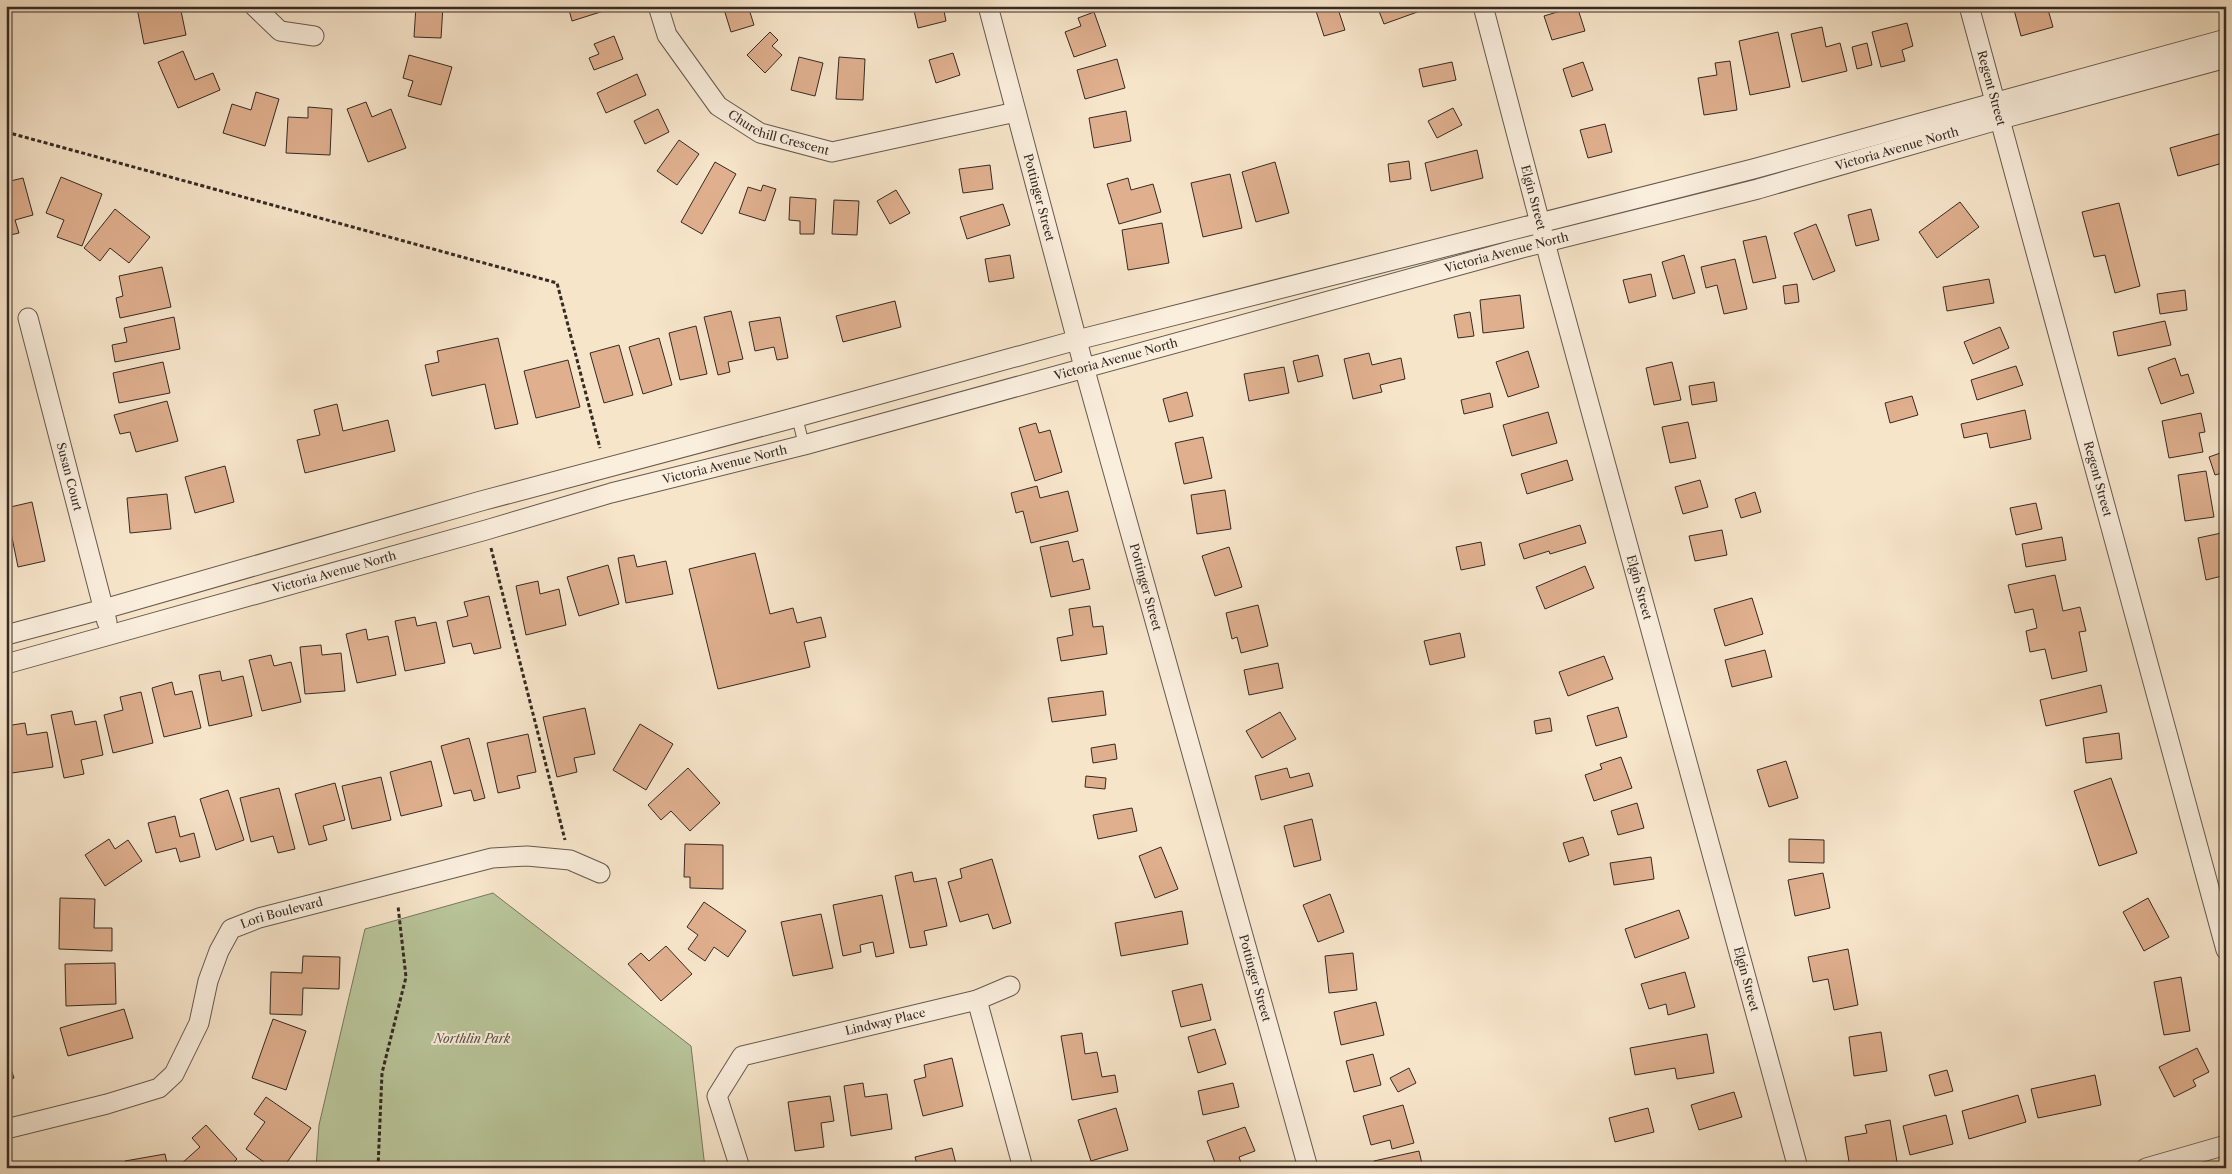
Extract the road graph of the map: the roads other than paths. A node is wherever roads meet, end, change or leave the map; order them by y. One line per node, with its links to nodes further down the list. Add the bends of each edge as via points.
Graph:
1 (254, 6): 6 (street, via 280,31)
2 (658, 6): 10 (street, Churchill Crescent, via 667,35 718,106 760,133 832,152)
3 (988, 6): 10 (street, Pottinger Street)
4 (1482, 6): 13 (street, Elgin Street)
5 (1969, 6): 9 (street, Regent Street)
6 (314, 36)
7 (2226, 39): 8 (street, Victoria Avenue North)
8 (2215, 55): 9 (street, Victoria Avenue North)
9 (1998, 110): 11 (street, Victoria Avenue North); 12 (street, Victoria Avenue North); 27 (street, Regent Street)
10 (1016, 112): 16 (street, Pottinger Street)
11 (1753, 169): 12 (street); 13 (street, Victoria Avenue North)
12 (1758, 189): 14 (street, Victoria Avenue North)
13 (1539, 222): 14 (street, Elgin Street); 16 (street, Victoria Avenue North)
14 (1545, 242): 17 (street, Victoria Avenue North); 35 (street, Elgin Street)
15 (28, 318): 22 (street, Susan Court)
16 (1077, 340): 17 (street, Pottinger Street); 18 (street, Victoria Avenue North)
17 (1084, 367): 19 (street, Victoria Avenue North); 34 (street, Pottinger Street)
18 (797, 417): 19 (lane); 20 (street, Victoria Avenue North)
19 (804, 445): 21 (street, Victoria Avenue North, via 611,493)
20 (481, 501): 21 (street); 22 (street, Victoria Avenue North)
21 (486, 530): 24 (street, Victoria Avenue North)
22 (104, 610): 23 (street, Victoria Avenue North); 24 (street, Susan Court)
23 (6, 635)
24 (110, 635): 25 (street, Victoria Avenue North)
25 (6, 664)
26 (600, 873): 30 (street, Lori Boulevard, via 570,860 527,856 492,858 259,918 231,929 216,959 199,1023 174,1074 159,1088)
27 (2226, 950)
28 (1010, 986): 29 (street, Lindway Place)
29 (977, 1000): 32 (street, Lindway Place, via 742,1056 717,1096); 33 (street)
30 (6, 1128)
31 (2226, 1145): 36 (street)
32 (740, 1168)
33 (1023, 1168)
34 (1308, 1168)
35 (1798, 1168)
36 (2146, 1168)

